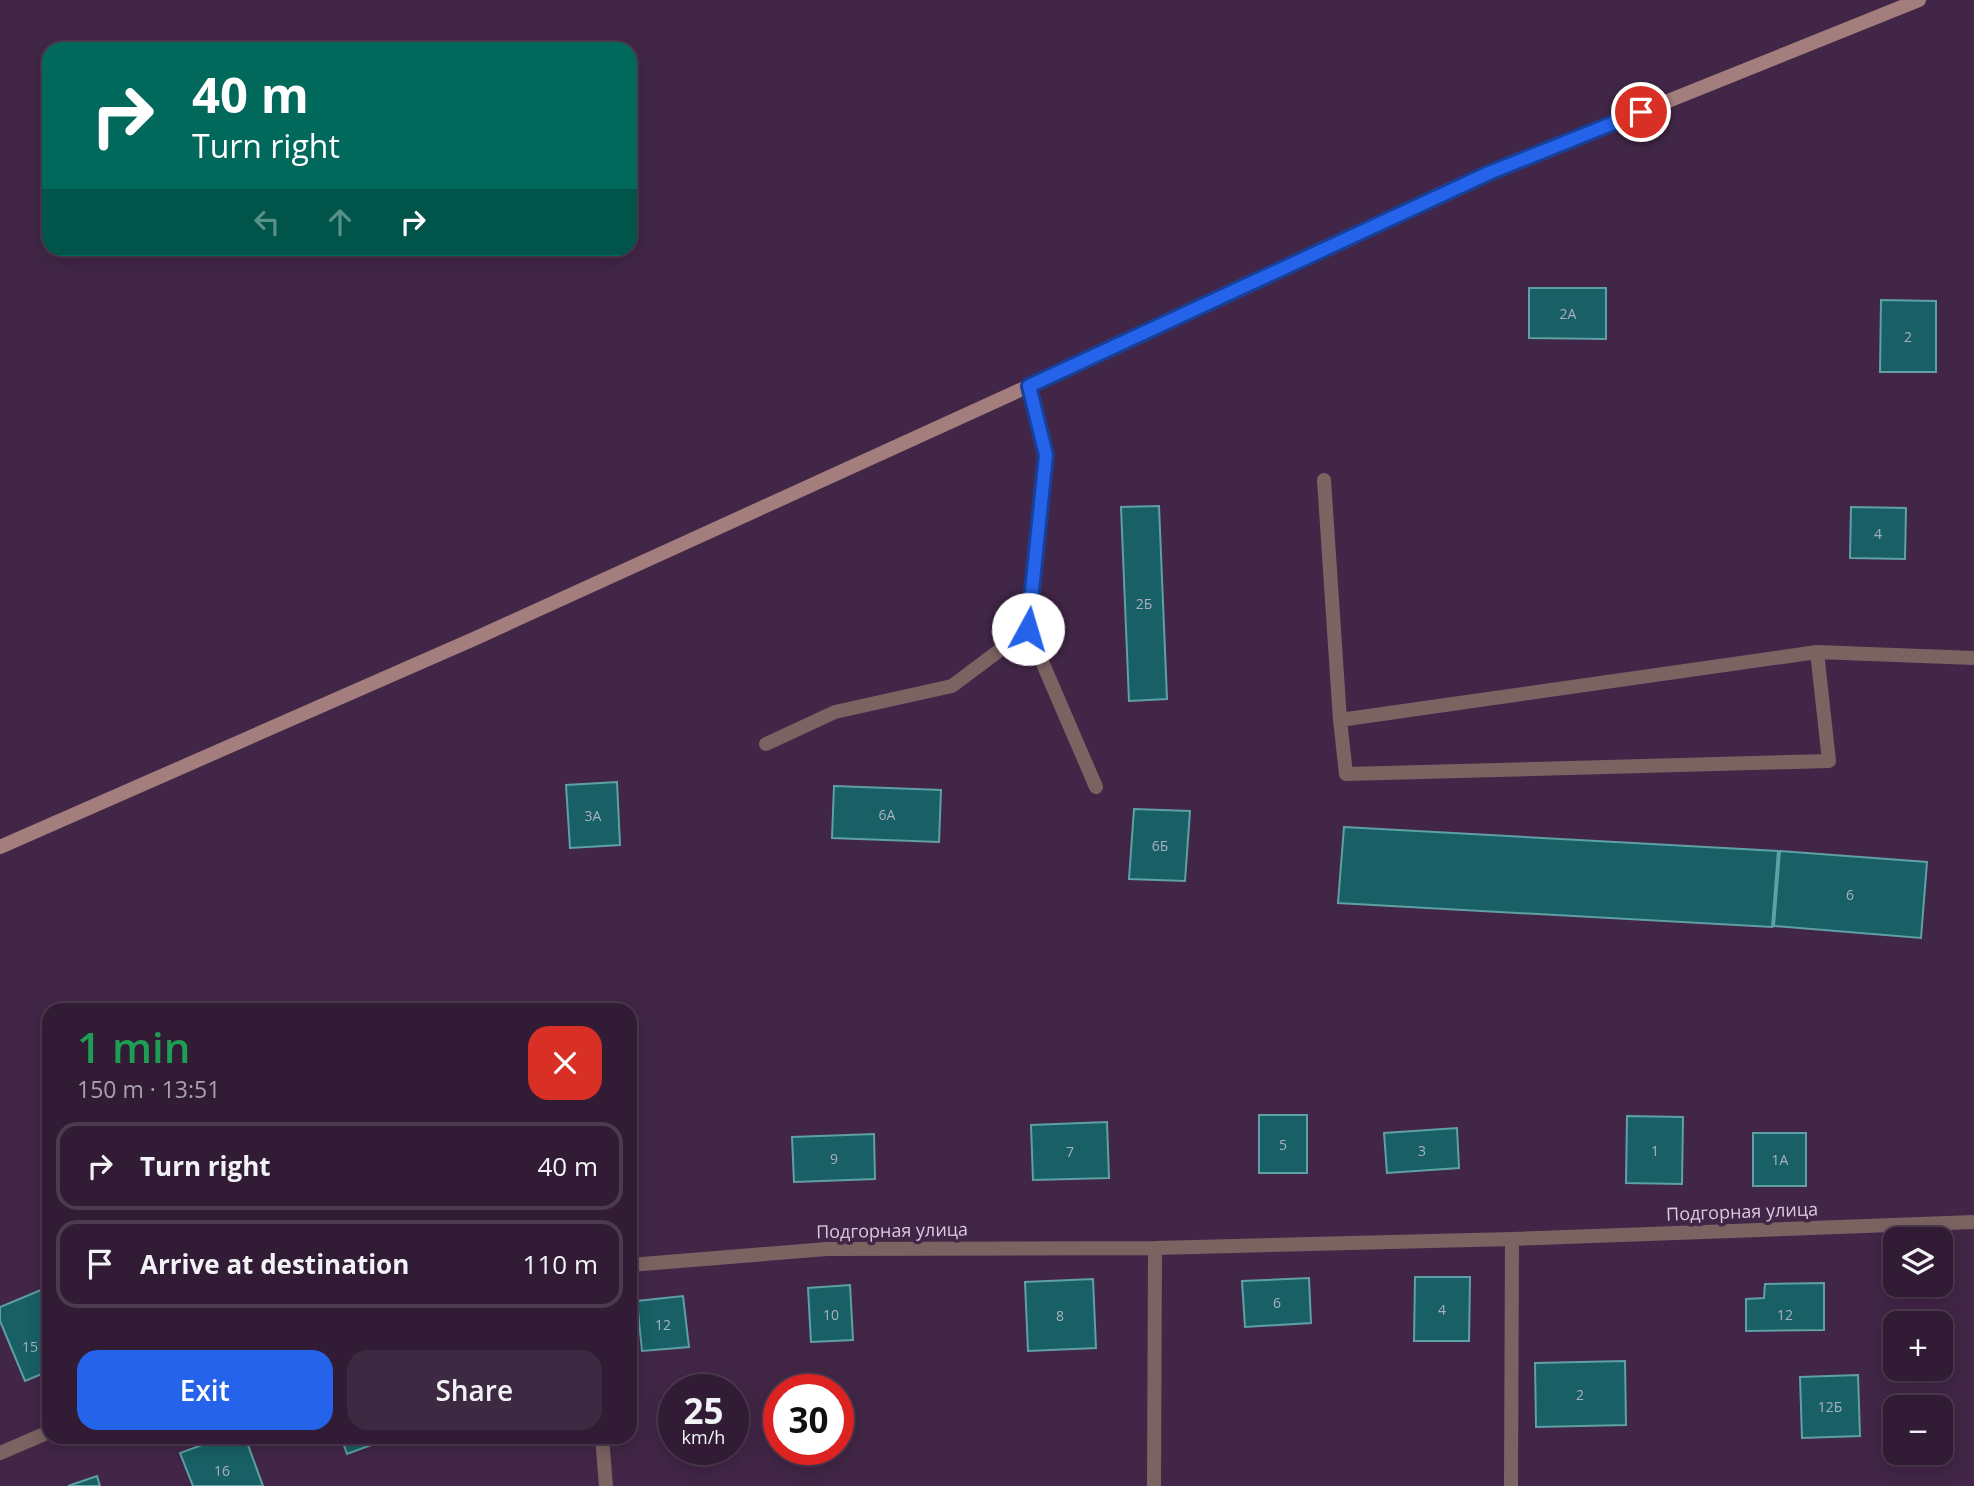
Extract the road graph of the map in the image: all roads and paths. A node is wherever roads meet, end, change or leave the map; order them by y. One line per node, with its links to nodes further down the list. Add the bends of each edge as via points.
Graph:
1 (1919, 0): 2 (street, via 1489,173)
2 (1029, 386): 4 (street, via 1046,455); 10 (street, via 489,633)
3 (1324, 480): 7 (street)
4 (1028, 629): 8 (street, via 952,685 835,712); 9 (street)
5 (1817, 652): 6 (street); 7 (street); 7 (street, via 1829,761 1346,774)
6 (1974, 658)
7 (1340, 720)
8 (766, 744)
9 (1096, 787)
10 (0, 847)
11 (1974, 1222): 12 (street, Подгорная улица)
12 (1512, 1239): 13 (street, Подгорная улица); 20 (street)
13 (1154, 1248): 14 (street, Подгорная улица, via 827,1249); 19 (street)
14 (637, 1264)
15 (42, 1435): 17 (street)
16 (603, 1444): 18 (street)
17 (0, 1453)
18 (606, 1486)
19 (1154, 1486)
20 (1511, 1486)

